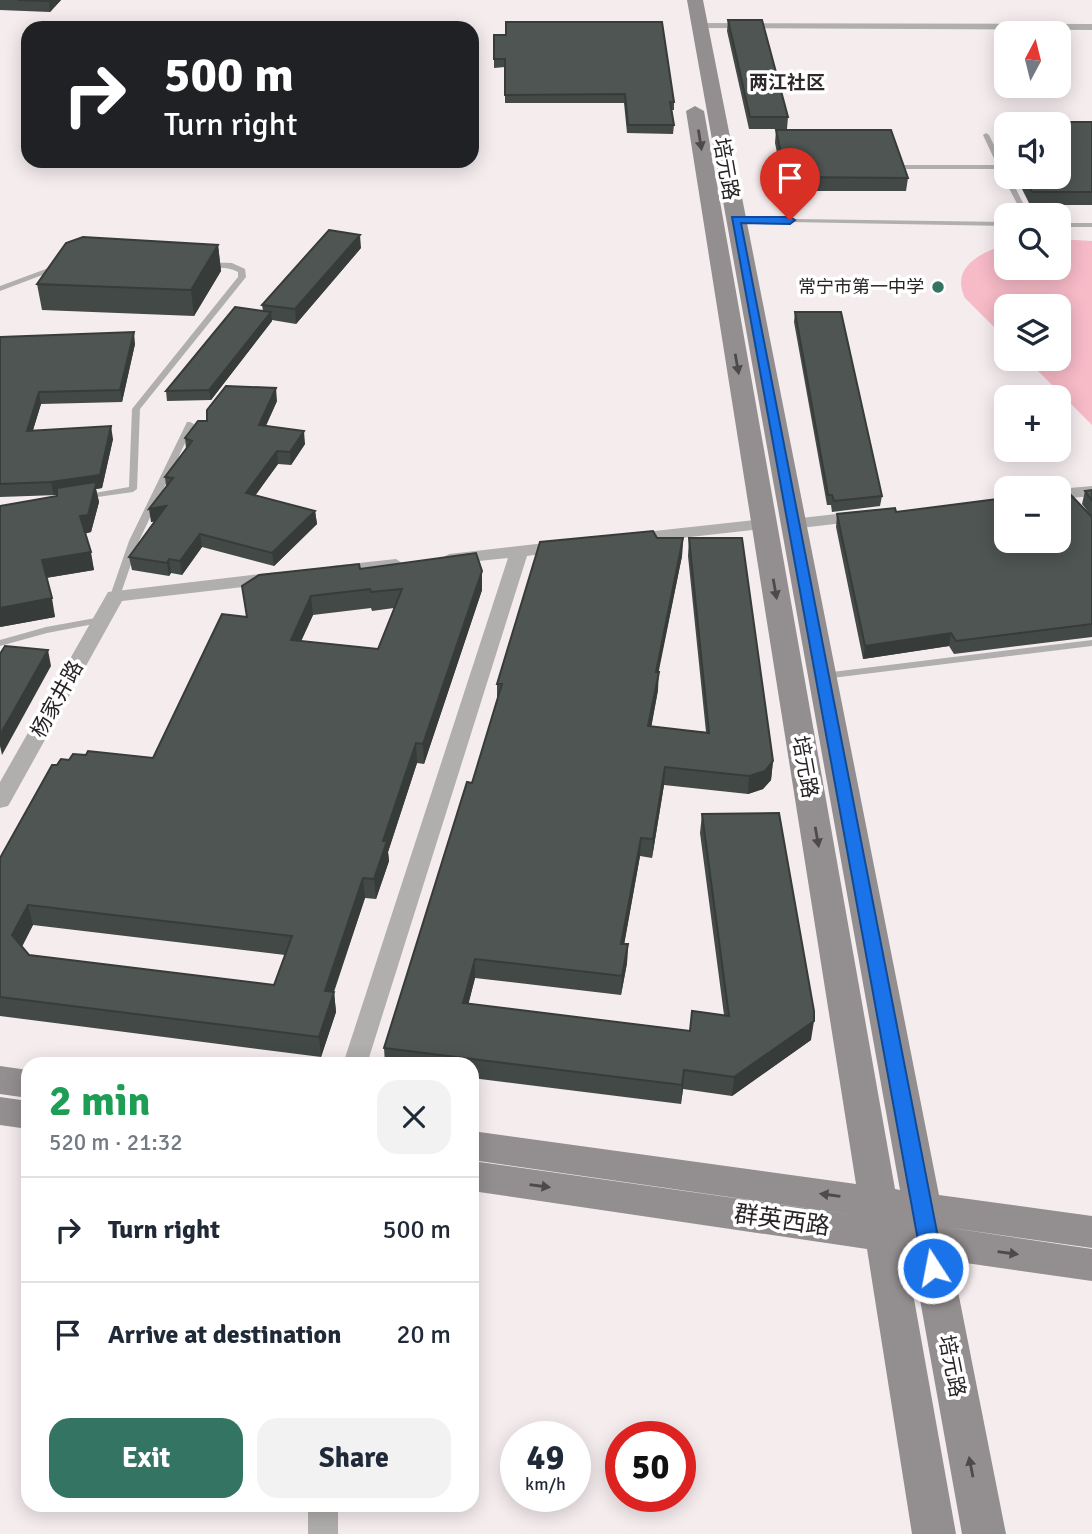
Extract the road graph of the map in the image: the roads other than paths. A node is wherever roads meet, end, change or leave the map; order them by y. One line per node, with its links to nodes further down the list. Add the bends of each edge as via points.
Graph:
1 (677, 0): 20 (main road, 培元路, one-way to 20)
2 (697, 12): 3 (street); 8 (main road, 培元路)
3 (1092, 27)
4 (986, 135): 5 (lane)
5 (994, 151)
6 (905, 167): 7 (lane)
7 (994, 167)
8 (736, 220): 9 (lane); 20 (main road, 培元路)
9 (994, 224)
10 (1071, 225): 11 (lane)
11 (1092, 225)
12 (192, 263): 18 (lane, via 232,265 242,271 242,277 136,409 133,489)
13 (61, 266): 14 (lane)
14 (0, 289)
15 (190, 424): 24 (lane, via 134,541)
16 (1092, 491): 17 (street)
17 (1071, 496)
18 (80, 498)
19 (886, 513): 20 (street)
20 (778, 524): 21 (street); 28 (main road, 培元路); 37 (main road, 培元路, one-way to 37)
21 (614, 540)
22 (587, 543): 23 (street)
23 (519, 551): 24 (street); 30 (street)
24 (115, 596): 25 (street, 杨家井路)
25 (101, 620): 26 (lane); 29 (street, 杨家井路)
26 (0, 643)
27 (1092, 643): 28 (lane)
28 (821, 676): 38 (main road, 培元路)
29 (0, 801)
30 (357, 1057)
31 (0, 1080): 32 (main road)
32 (21, 1083)
33 (0, 1111): 34 (main road)
34 (21, 1114)
35 (479, 1146): 37 (main road, 群英西路, one-way to 35)
36 (479, 1177): 37 (main road, 群英西路, one-way to 37)
37 (881, 1218): 38 (main road, 群英西路); 43 (main road, 培元路)
38 (925, 1225): 39 (main road, 群英西路); 40 (main road, 群英西路, one-way to 40); 44 (main road, 培元路, one-way to 38)
39 (1092, 1232)
40 (1092, 1265)
41 (323, 1512): 42 (street)
42 (323, 1534)
43 (934, 1534)
44 (984, 1534)

